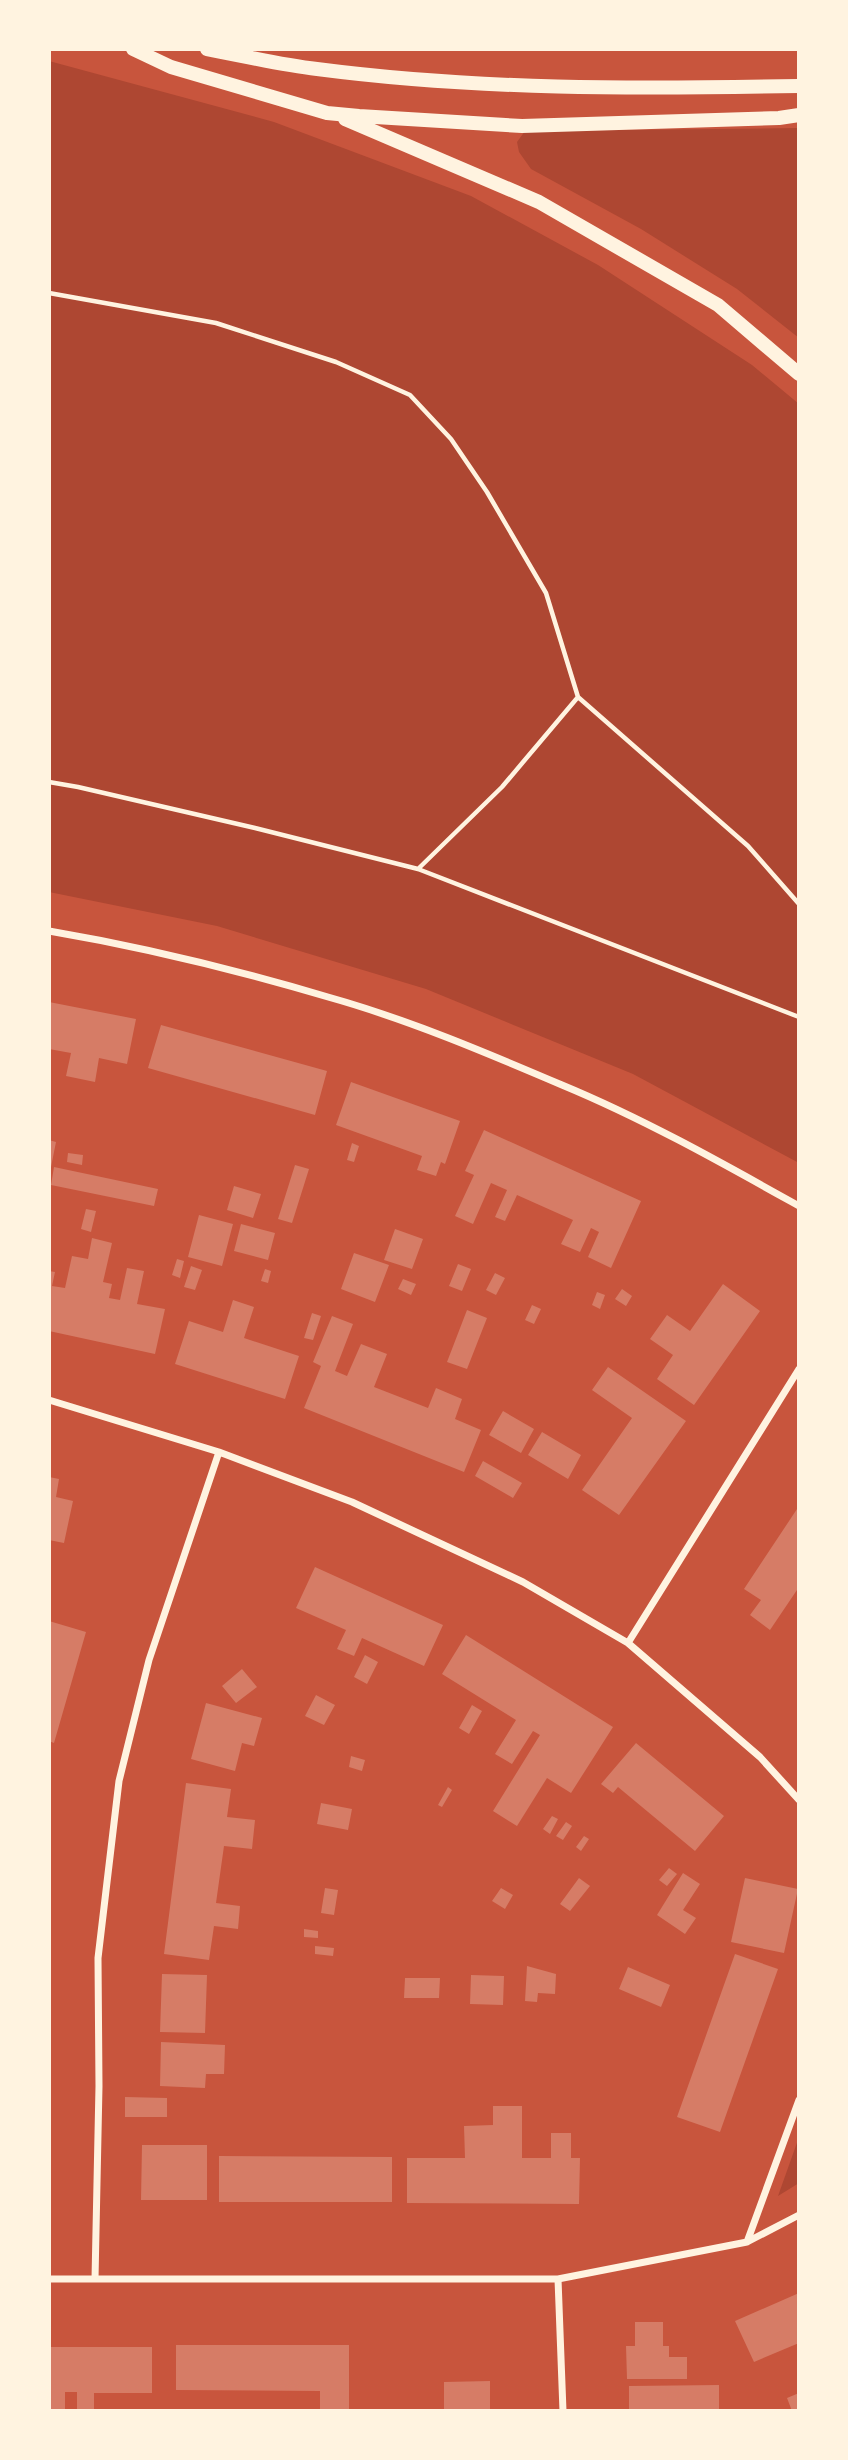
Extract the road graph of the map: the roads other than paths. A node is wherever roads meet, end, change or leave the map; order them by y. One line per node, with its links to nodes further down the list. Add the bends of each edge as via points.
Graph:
1 (133, 49): 4 (main road, via 171,67)
2 (207, 49): 3 (main road, via 316,69 458,83 622,89)
3 (799, 86)
4 (327, 113): 5 (main road, via 522,126); 6 (main road, via 539,202 718,305)
5 (799, 115)
6 (799, 374)
7 (49, 931): 8 (street, via 117,942 330,997 400,1021 564,1085 690,1145)
8 (799, 1206)
9 (799, 1369): 12 (street)
10 (49, 1400): 11 (street)
11 (219, 1452): 12 (street, via 352,1502 433,1539 523,1582); 18 (street, via 149,1660 119,1781 98,1958)
12 (628, 1643): 13 (street, via 761,1757)
13 (799, 1800)
14 (799, 2100): 16 (street)
15 (799, 2215): 16 (street)
16 (747, 2242): 19 (street)
17 (49, 2279): 18 (street)
18 (95, 2279): 19 (street)
19 (558, 2279): 20 (street)
20 (563, 2411)

